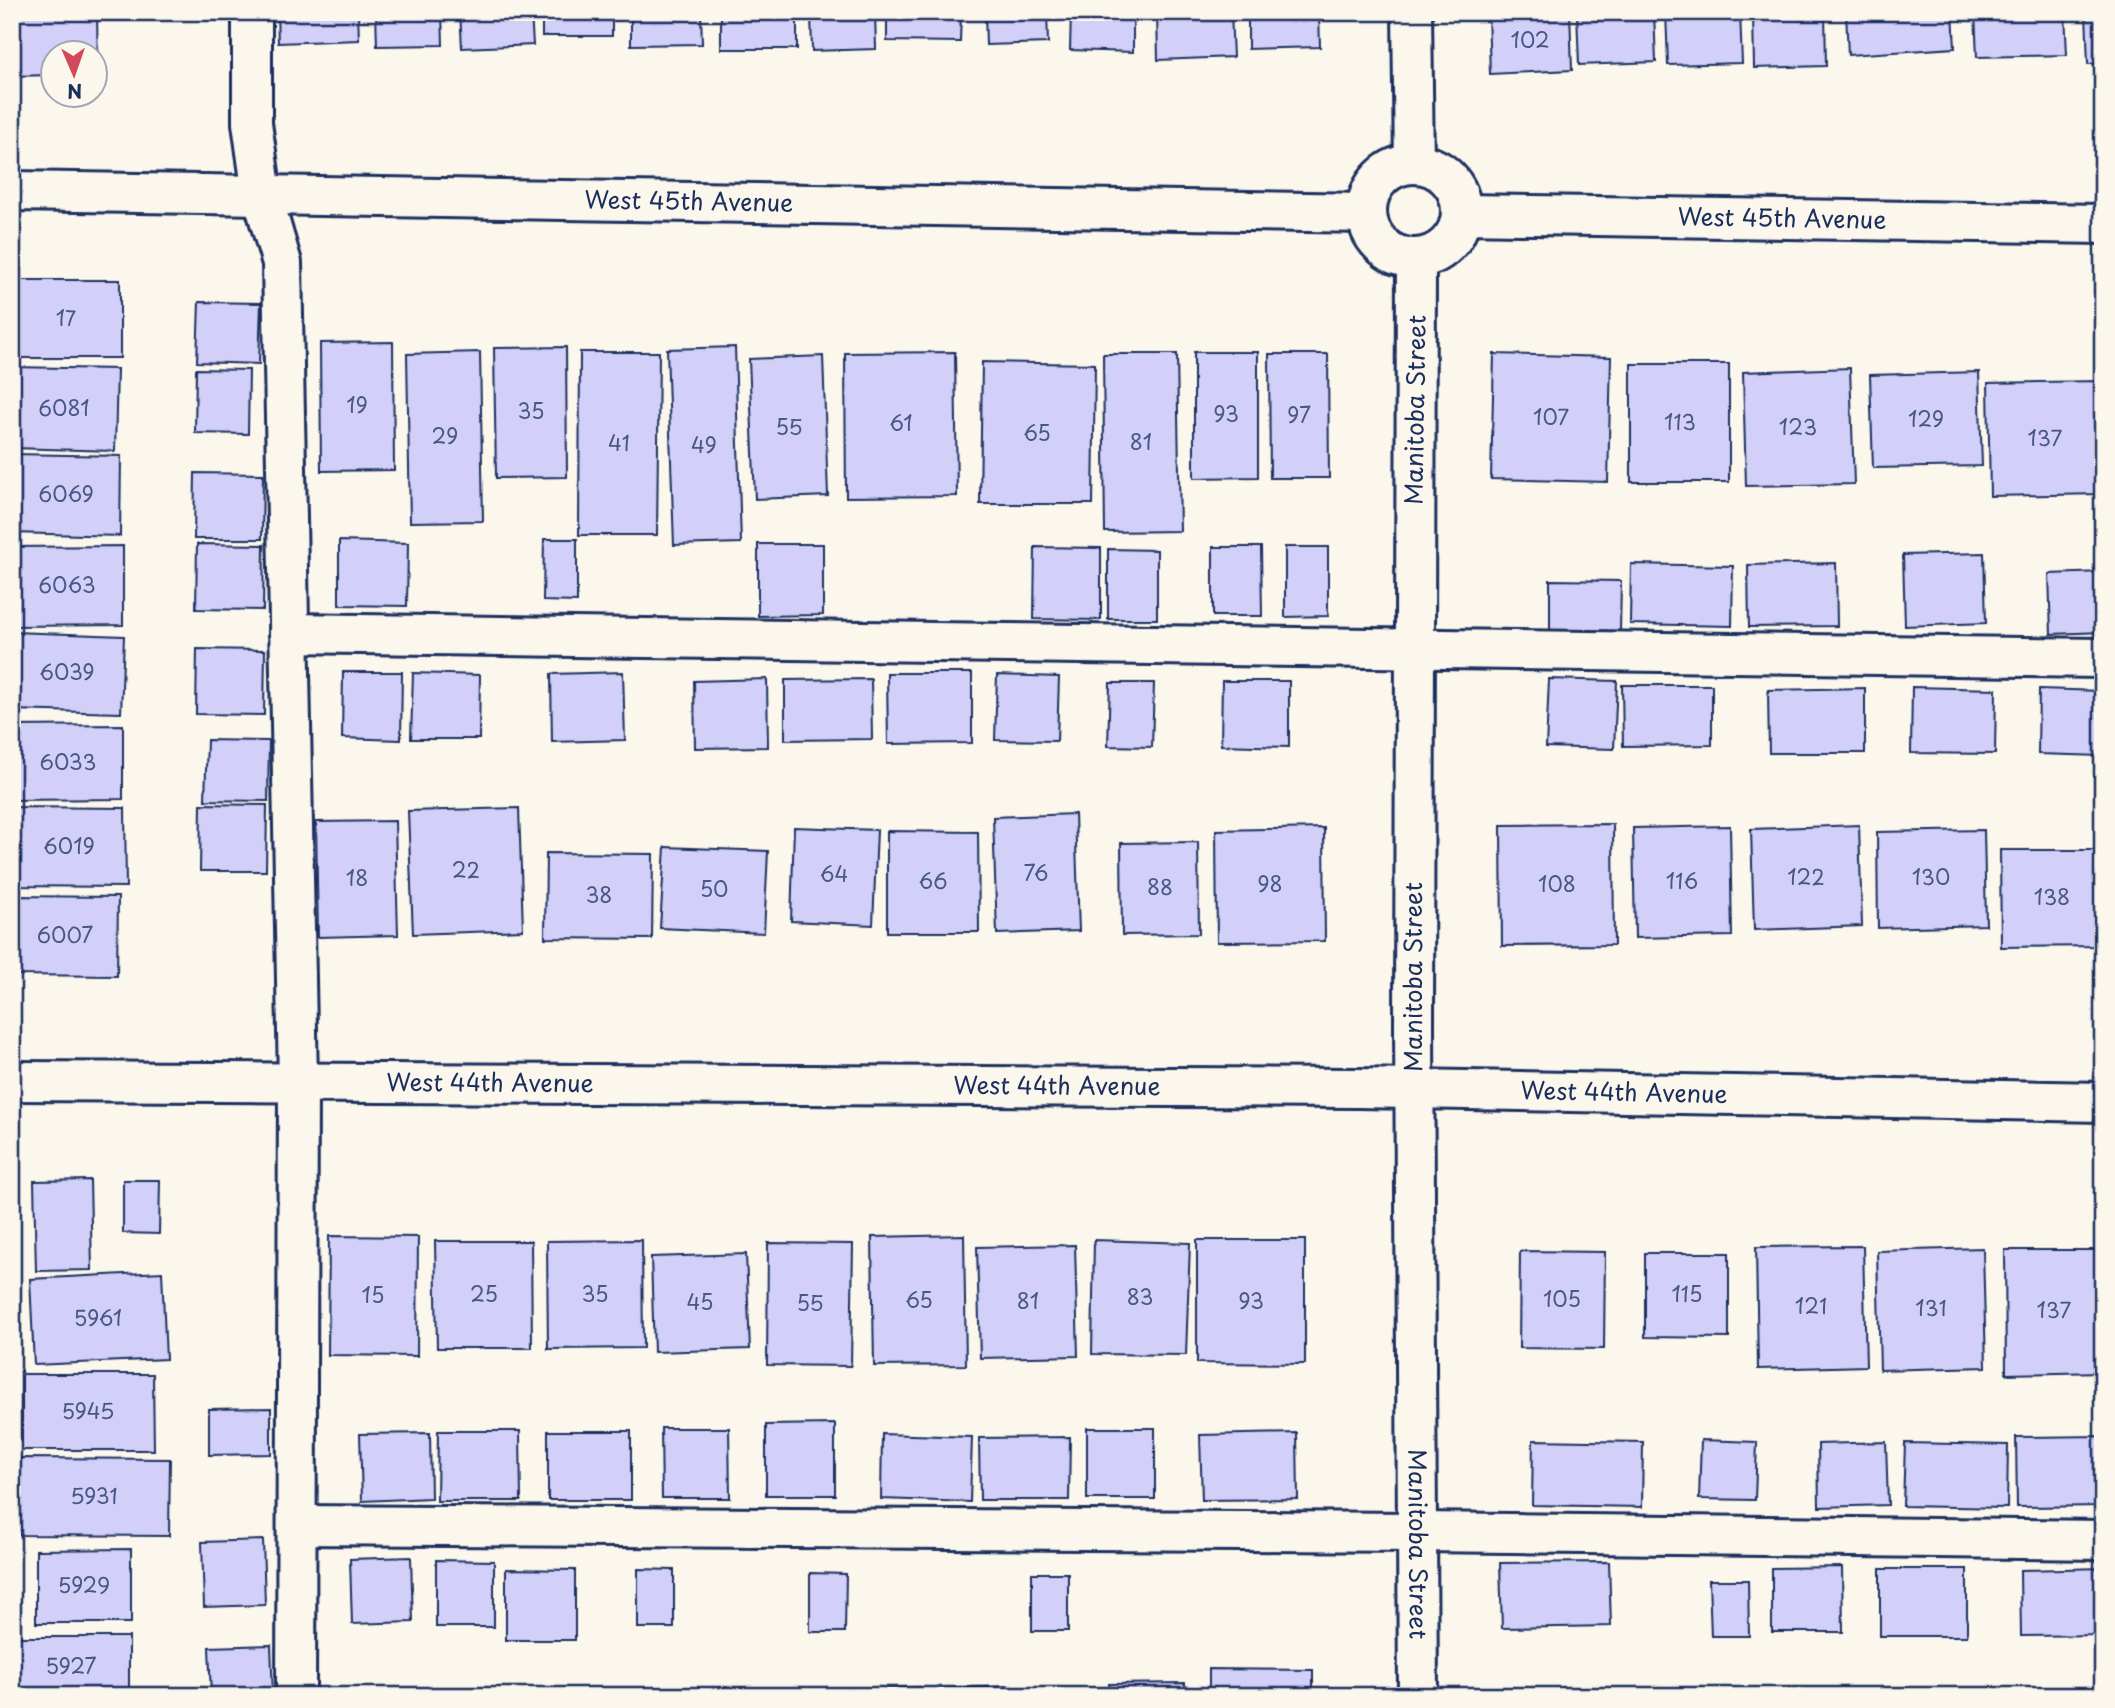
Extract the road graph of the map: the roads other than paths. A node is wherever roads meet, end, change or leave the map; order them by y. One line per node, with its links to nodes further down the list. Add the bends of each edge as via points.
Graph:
1 (252, 12): 5 (street, via 252,123)
2 (1412, 12): 3 (street)
3 (1414, 164): 6 (street, via 1399,166 1380,178 1368,197); 7 (street, via 1443,173 1454,185)
4 (12, 191): 5 (street, West 45th Avenue)
5 (262, 195): 6 (street, West 45th Avenue); 10 (street, via 282,263)
6 (1366, 213): 9 (street, via 1368,227 1387,251)
7 (1462, 214): 8 (street, West 45th Avenue); 9 (street, via 1452,240 1442,250)
8 (2103, 224)
9 (1416, 258): 11 (street, Manitoba Street)
10 (289, 633): 11 (street); 14 (street)
11 (1414, 650): 12 (street); 15 (street, Manitoba Street)
12 (2103, 658)
13 (12, 1081): 14 (street, West 44th Avenue)
14 (298, 1082): 15 (street, West 44th Avenue); 17 (street)
15 (1414, 1089): 16 (street, West 44th Avenue); 18 (street, Manitoba Street)
16 (2103, 1102)
17 (297, 1525): 18 (street); 20 (street)
18 (1417, 1532): 19 (street); 21 (street, Manitoba Street)
19 (2103, 1540)
20 (296, 1696)
21 (1418, 1696)

